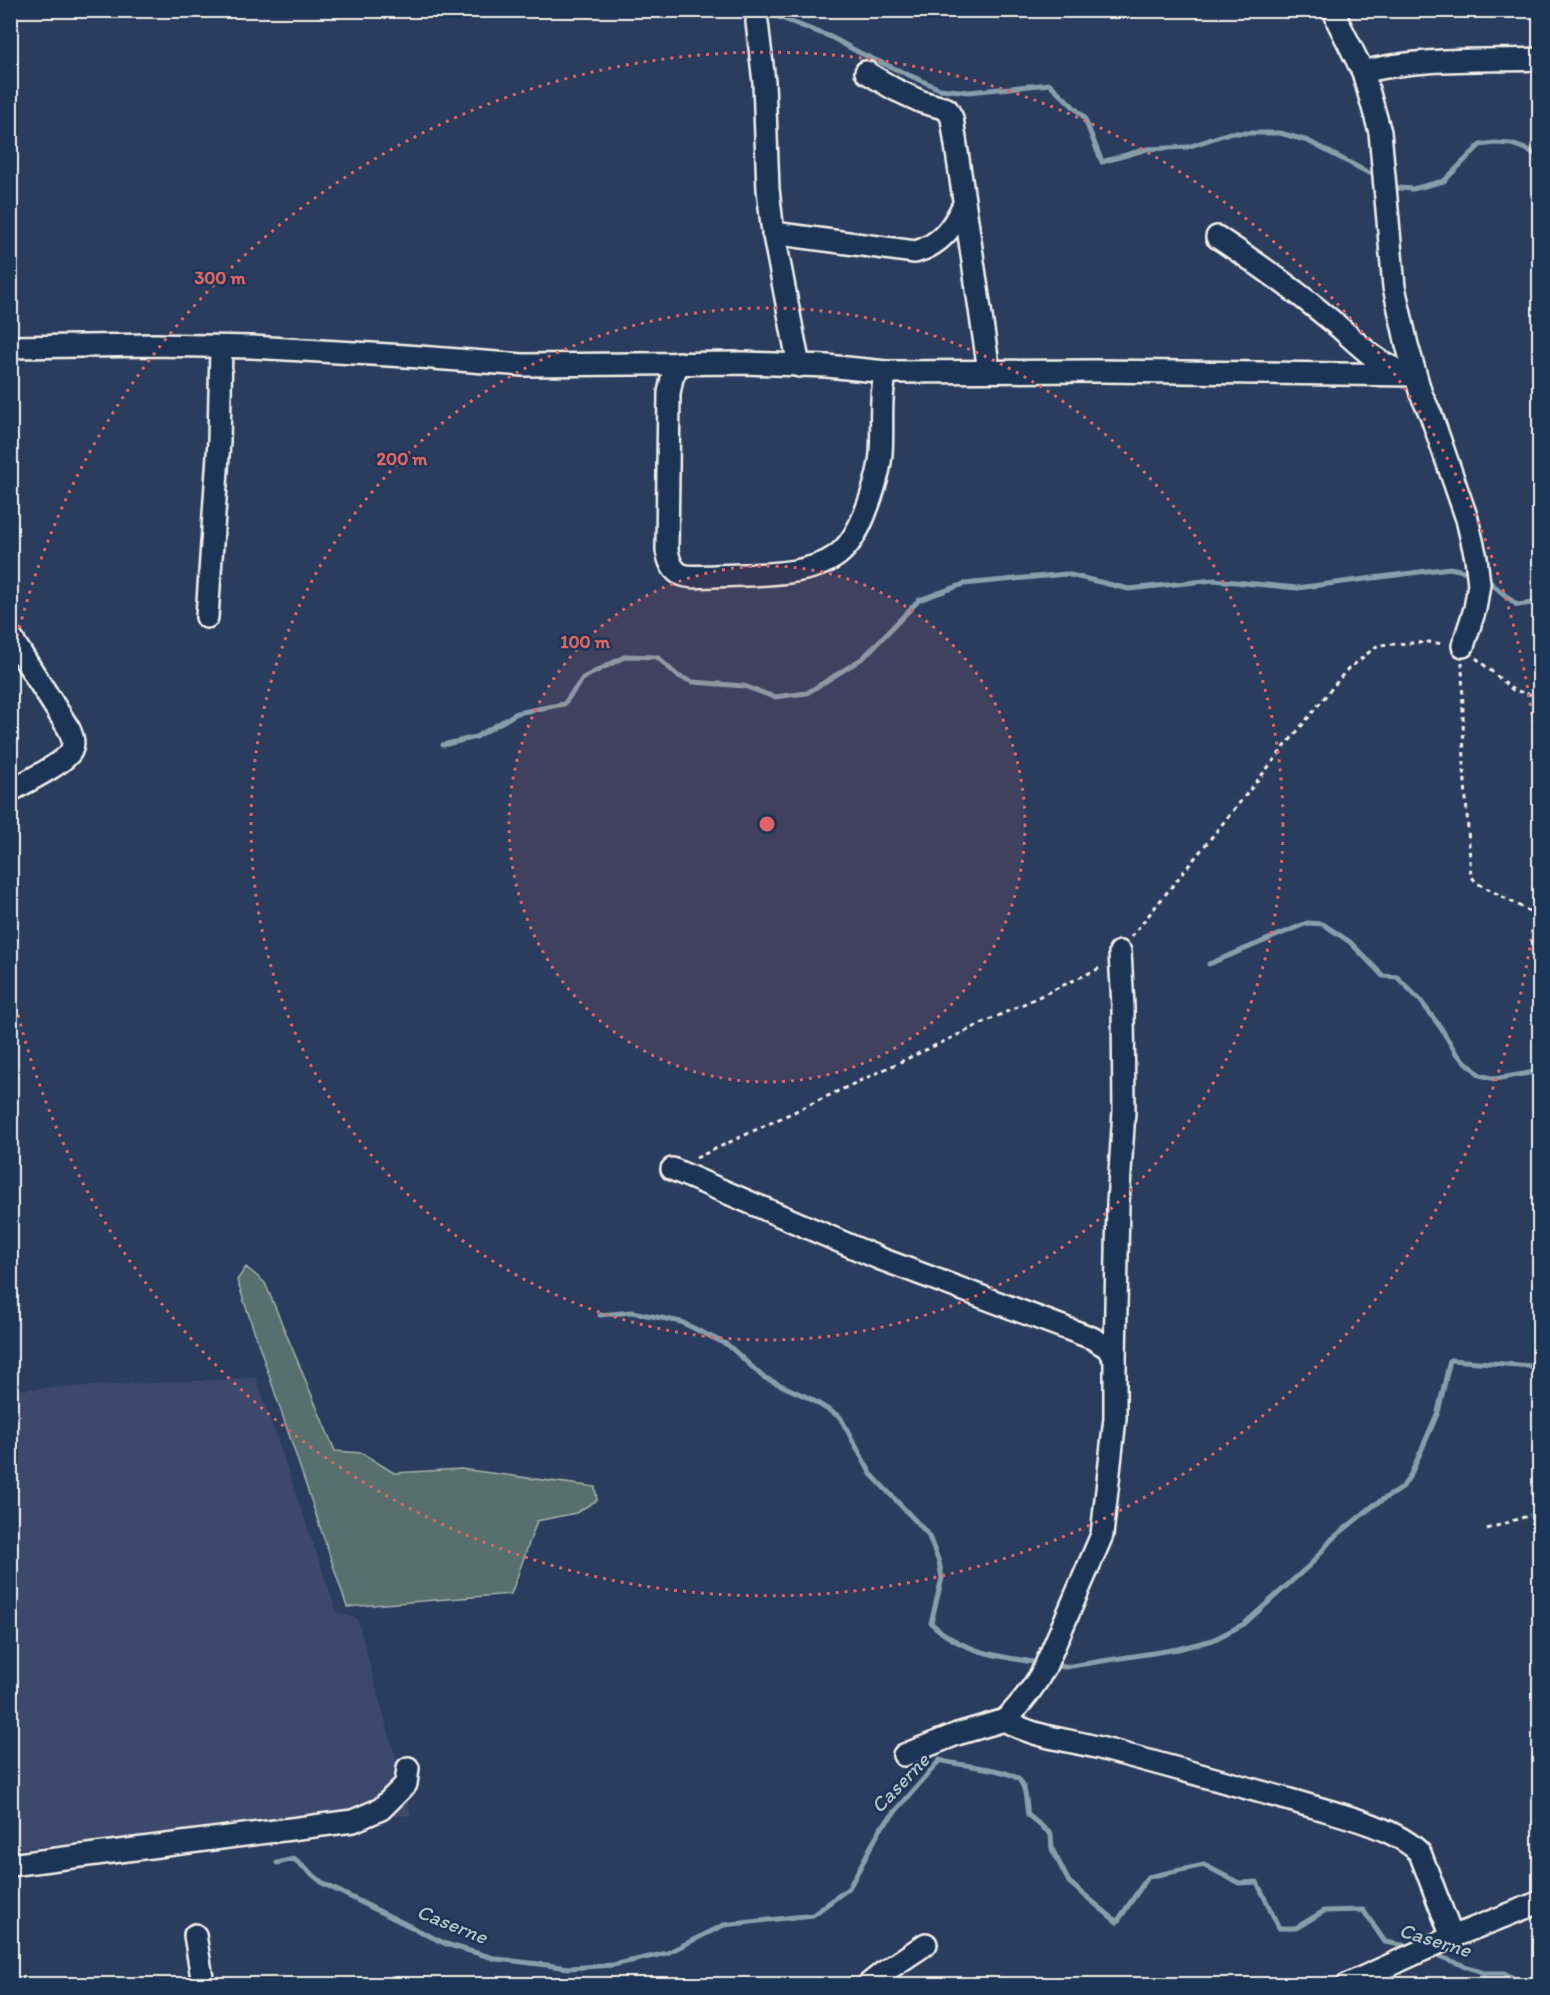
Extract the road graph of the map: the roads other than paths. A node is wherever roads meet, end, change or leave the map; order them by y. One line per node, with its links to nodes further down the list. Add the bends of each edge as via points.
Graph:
1 (1335, 10): 5 (street)
2 (757, 22): 7 (street)
3 (1539, 59): 5 (street, via 1440,62)
4 (867, 72): 6 (street, via 922,102 947,109 952,118)
5 (1364, 72): 15 (street, via 1380,132 1394,287)
6 (964, 204): 7 (street, via 949,231 928,248 915,252); 13 (street)
7 (773, 233): 12 (street)
8 (1217, 237): 15 (street, via 1333,322 1373,357 1389,368)
9 (10, 347): 10 (street)
10 (221, 347): 11 (street, via 522,365); 16 (street)
11 (679, 363): 12 (street); 14 (street, via 669,393 667,550 669,565 679,574 696,577 816,567 842,552 860,524 875,487)
12 (799, 366): 14 (street)
13 (989, 371): 14 (street); 15 (street)
14 (886, 372)
15 (1415, 375): 18 (street, via 1460,499 1477,563 1475,609)
16 (207, 617)
17 (10, 636): 19 (street, via 74,739 65,759)
18 (1462, 646)
19 (10, 791)
20 (1120, 951): 22 (street, via 1124,1111)
21 (672, 1169): 22 (street, via 881,1259 1092,1338 1107,1347)
22 (1115, 1360): 23 (street, via 1115,1418 1102,1535 1045,1667 1024,1701)
23 (1005, 1720): 24 (street); 29 (street, via 1040,1735 1233,1784 1395,1834 1420,1853)
24 (903, 1755)
25 (408, 1768): 26 (street, via 406,1784 381,1809 353,1821)
26 (10, 1865)
27 (1539, 1902): 29 (street)
28 (195, 1935): 31 (street)
29 (1445, 1941): 33 (street)
30 (926, 1944): 32 (street)
31 (203, 1984)
32 (869, 1984)
33 (1348, 1984)

